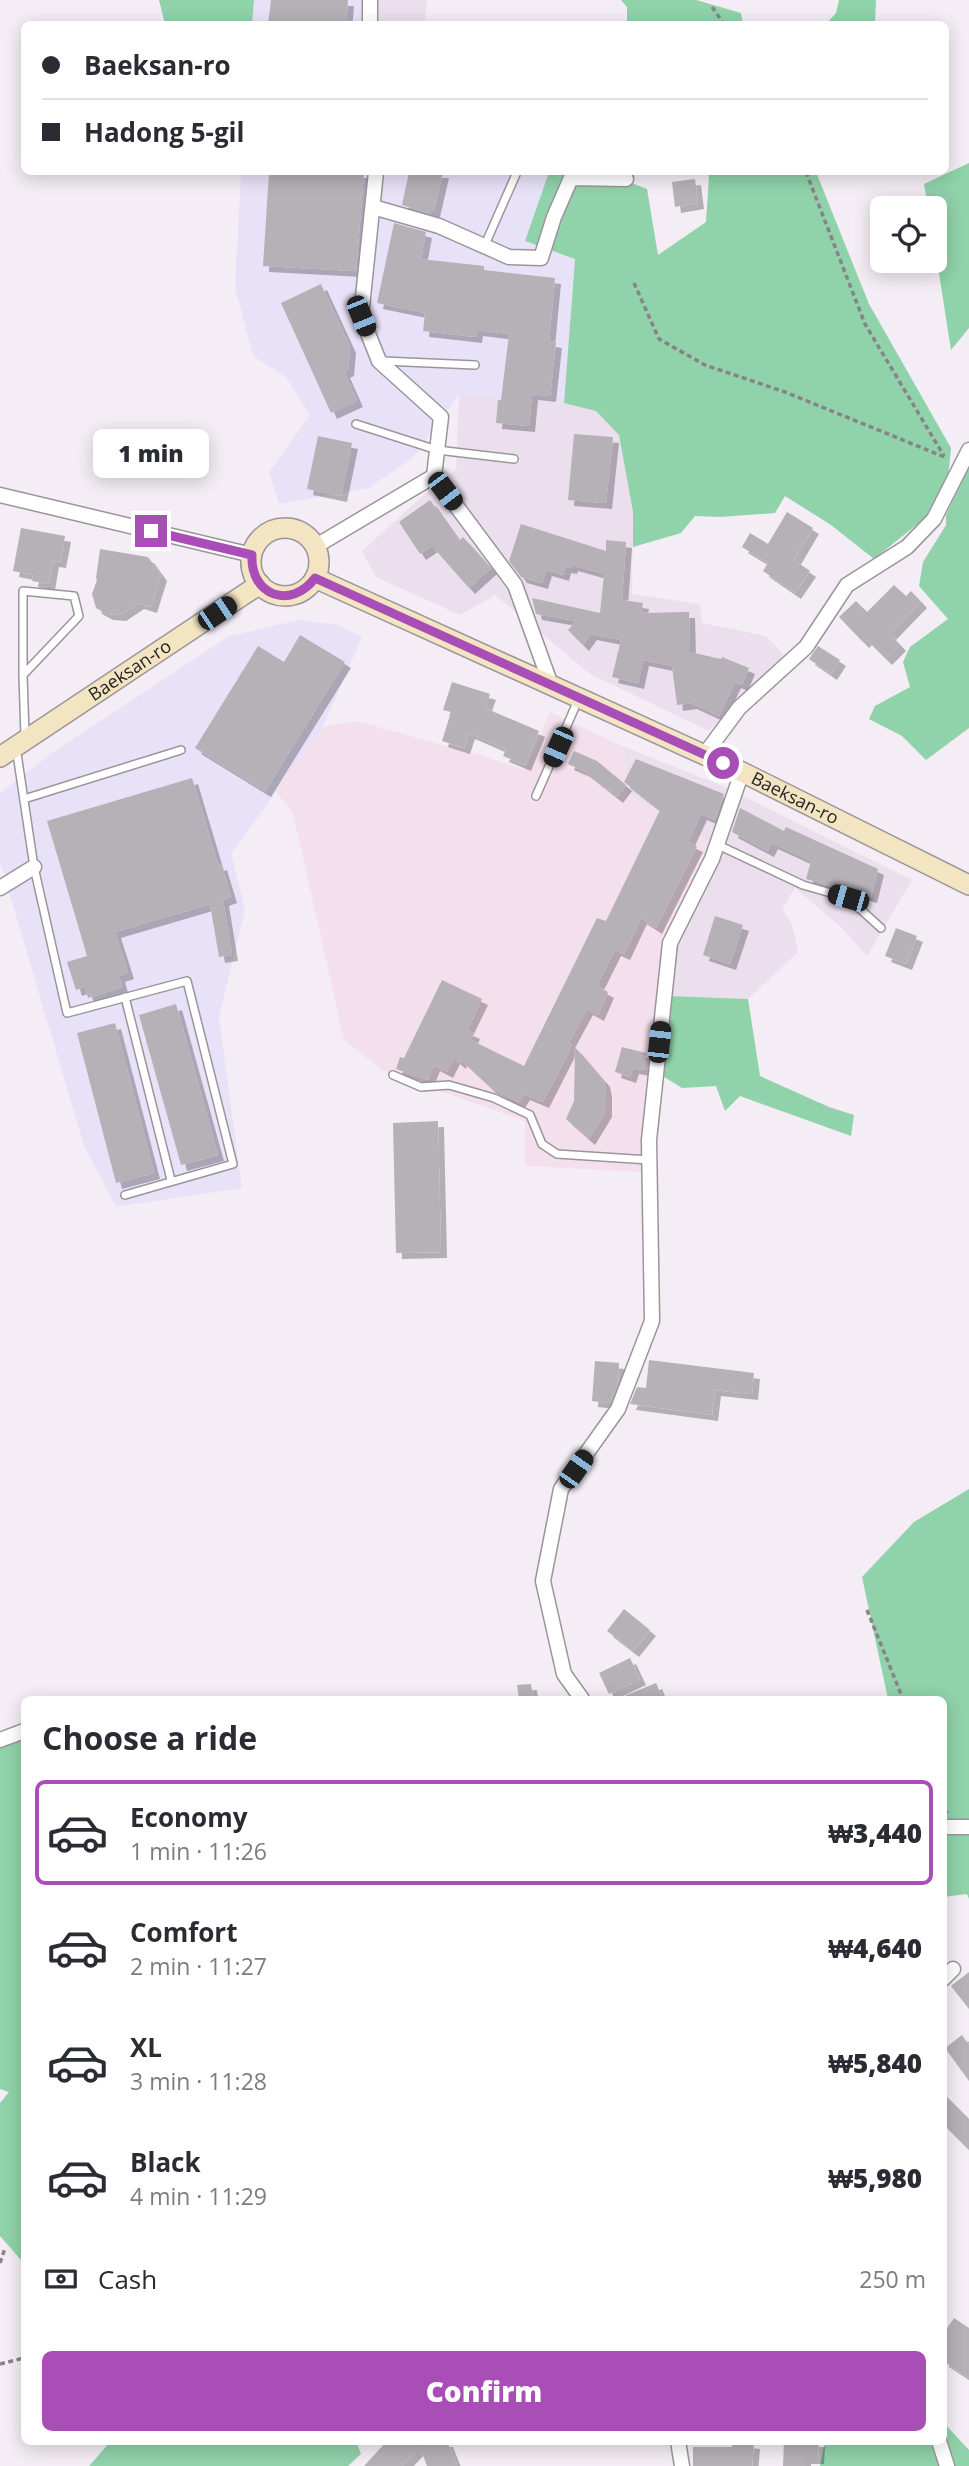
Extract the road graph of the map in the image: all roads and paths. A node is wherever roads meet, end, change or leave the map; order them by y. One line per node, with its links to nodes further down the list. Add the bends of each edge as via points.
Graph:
1 (370, 0): 3 (street)
2 (712, 7): 4 (path)
3 (370, 21)
4 (722, 21)
5 (376, 175): 9 (street)
6 (516, 175): 10 (lane)
7 (807, 175): 17 (path, via 865,324)
8 (626, 179): 10 (street, via 571,178 541,258 509,257)
9 (373, 207): 10 (street, via 439,226); 12 (street, via 361,316)
10 (484, 247)
11 (635, 283): 17 (path, via 659,339 705,365)
12 (379, 361): 13 (lane); 15 (street, via 441,417)
13 (475, 365)
14 (356, 424): 15 (lane)
15 (437, 450): 18 (lane); 20 (street)
16 (969, 450): 19 (street)
17 (945, 458): 19 (path)
18 (514, 459)
19 (962, 464): 31 (street, via 934,519 907,547 847,586 806,647 739,708)
20 (433, 476): 22 (street); 27 (street, via 515,586)
21 (0, 495): 23 (street)
22 (316, 546): 23 (main road, via 301,531 281,528 262,537); 24 (main road, via 319,568)
23 (252, 555): 25 (main road, via 254,576)
24 (315, 578): 25 (main road, via 309,587 289,596); 27 (main road, Baeksan-ro)
25 (260, 584): 29 (main road, Baeksan-ro)
26 (23, 675): 26 (lane, via 79,616 74,596 23,591); 29 (lane)
27 (551, 685): 28 (main road, Baeksan-ro)
28 (579, 698): 31 (main road, Baeksan-ro); 33 (lane)
29 (14, 748): 34 (lane)
30 (181, 750): 34 (lane)
31 (705, 754): 32 (main road, Baeksan-ro)
32 (742, 772): 35 (street); 37 (main road, Baeksan-ro)
33 (536, 796)
34 (24, 799): 36 (lane)
35 (717, 844): 39 (lane, via 803,885 848,898); 42 (street, via 670,943)
36 (34, 867): 38 (street); 40 (lane, via 67,1013)
37 (969, 885)
38 (0, 888)
39 (881, 928)
40 (125, 997): 43 (lane); 43 (lane, via 187,981 233,1164)
41 (393, 1075): 42 (lane, via 421,1087 449,1085 494,1098 530,1115 542,1144 557,1154)
42 (649, 1160): 46 (street, via 652,1321 618,1409 562,1489 543,1581 564,1674)
43 (171, 1180): 44 (lane)
44 (125, 1195)
45 (867, 1610): 47 (path)
46 (580, 1696)
47 (902, 1696)
48 (21, 1732): 49 (street)
49 (0, 1740)
50 (947, 1827): 51 (street)
51 (969, 1827)
52 (5, 2248): 53 (path)
53 (0, 2263)
54 (21, 2359): 55 (path)
55 (0, 2364)
56 (679, 2445): 58 (street)
57 (940, 2445): 59 (street)
58 (682, 2466)
59 (947, 2466)

